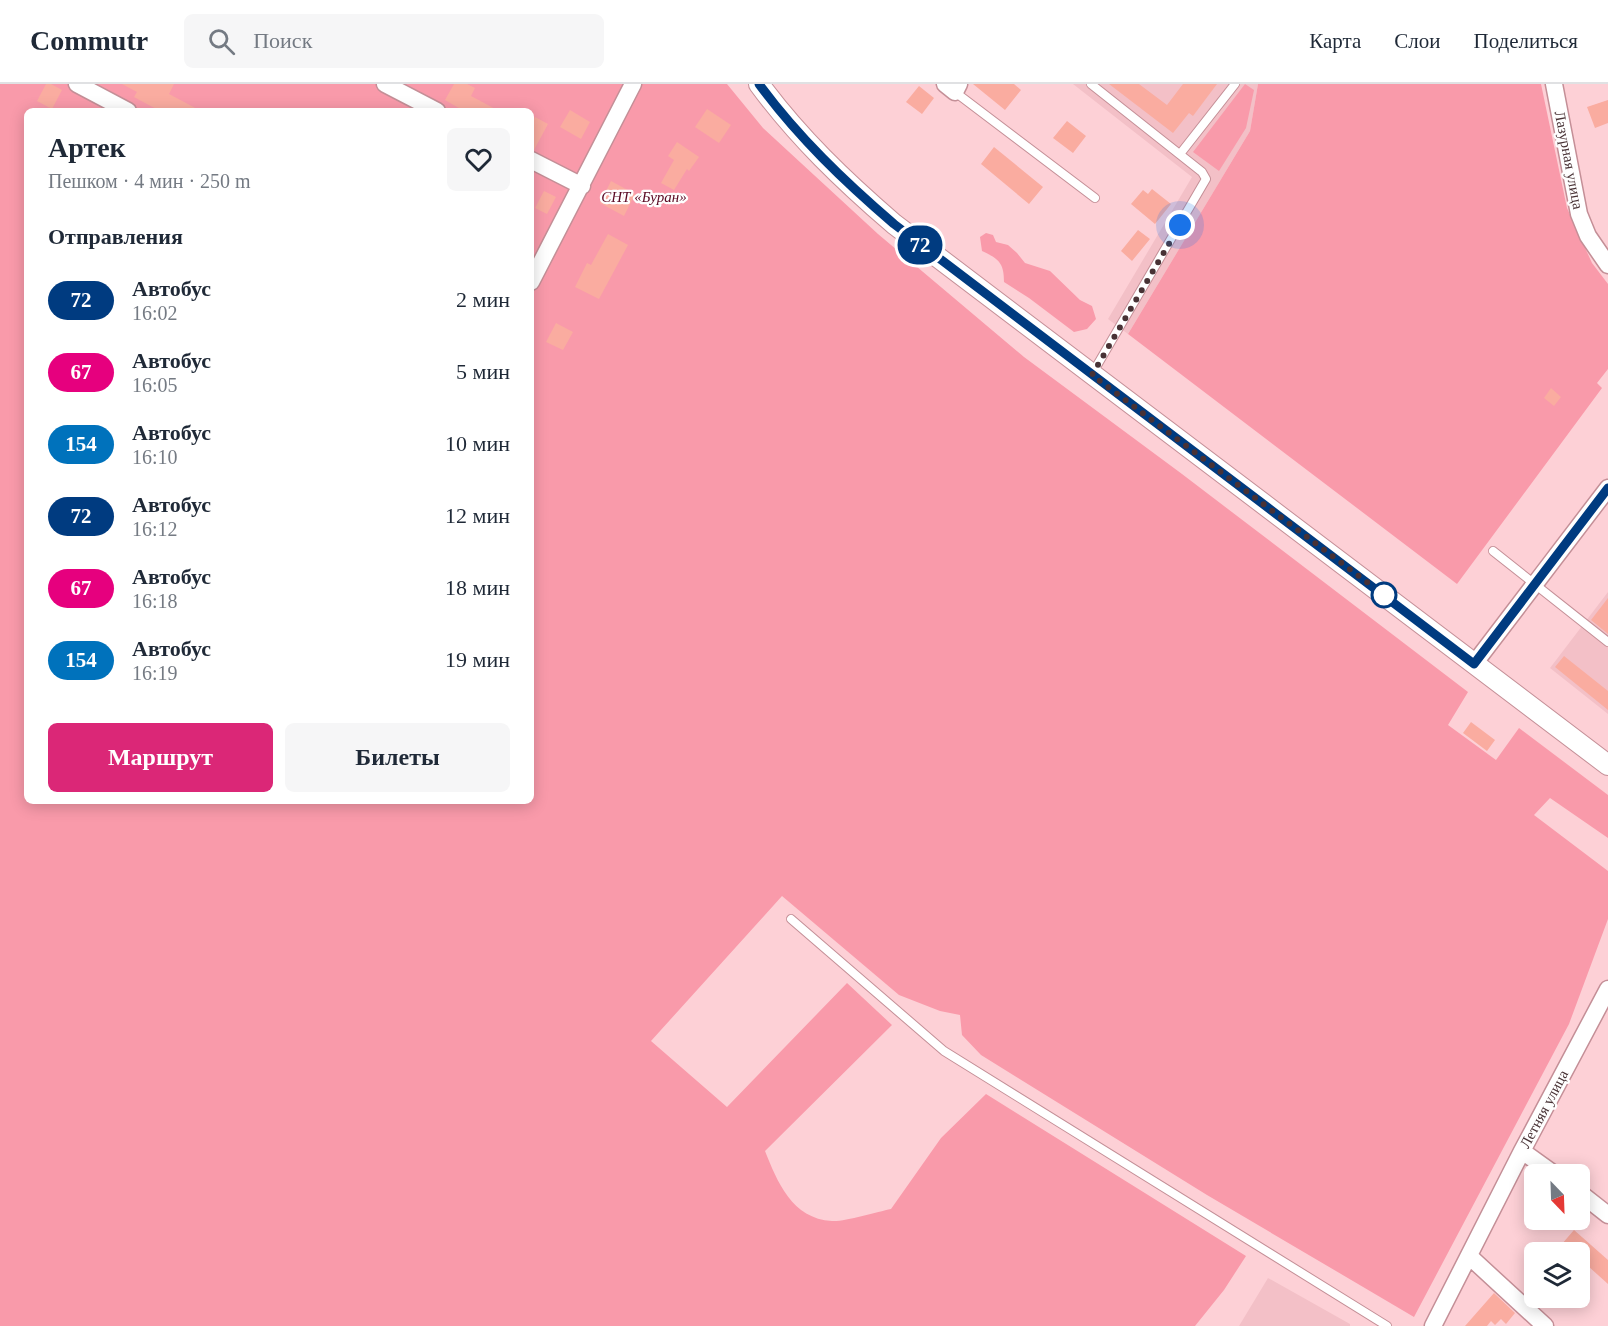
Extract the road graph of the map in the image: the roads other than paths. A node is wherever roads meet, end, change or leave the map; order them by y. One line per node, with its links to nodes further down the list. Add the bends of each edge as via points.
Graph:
1 (78, 84): 9 (street)
2 (385, 84): 10 (street)
3 (633, 84): 13 (street)
4 (759, 84): 17 (street, via 799,134 849,185 894,224)
5 (1091, 84): 11 (lane)
6 (1235, 84): 11 (lane)
7 (1554, 84): 15 (street, Лазурная улица, via 1579,214 1588,236)
8 (953, 87): 14 (lane)
9 (122, 108)
10 (431, 108)
11 (1180, 154): 17 (lane, via 1205,175 1205,183)
12 (534, 162): 13 (street)
13 (582, 186): 16 (street)
14 (1095, 198)
15 (1608, 265)
16 (534, 276)
17 (1092, 375): 22 (street)
18 (1608, 488): 20 (street)
19 (1493, 551): 20 (lane)
20 (1535, 584): 21 (lane); 22 (street)
21 (1608, 642)
22 (1474, 664): 23 (street)
23 (1608, 765)
24 (791, 919): 31 (lane, via 944,1051)
25 (1608, 989): 26 (street, Летняя улица)
26 (1522, 1150): 27 (street); 30 (street, Летняя улица)
27 (1541, 1164)
28 (1590, 1201): 29 (street)
29 (1608, 1215)
30 (1469, 1256): 32 (street, Летняя улица); 33 (street)
31 (1387, 1326)
32 (1434, 1326)
33 (1545, 1326)

